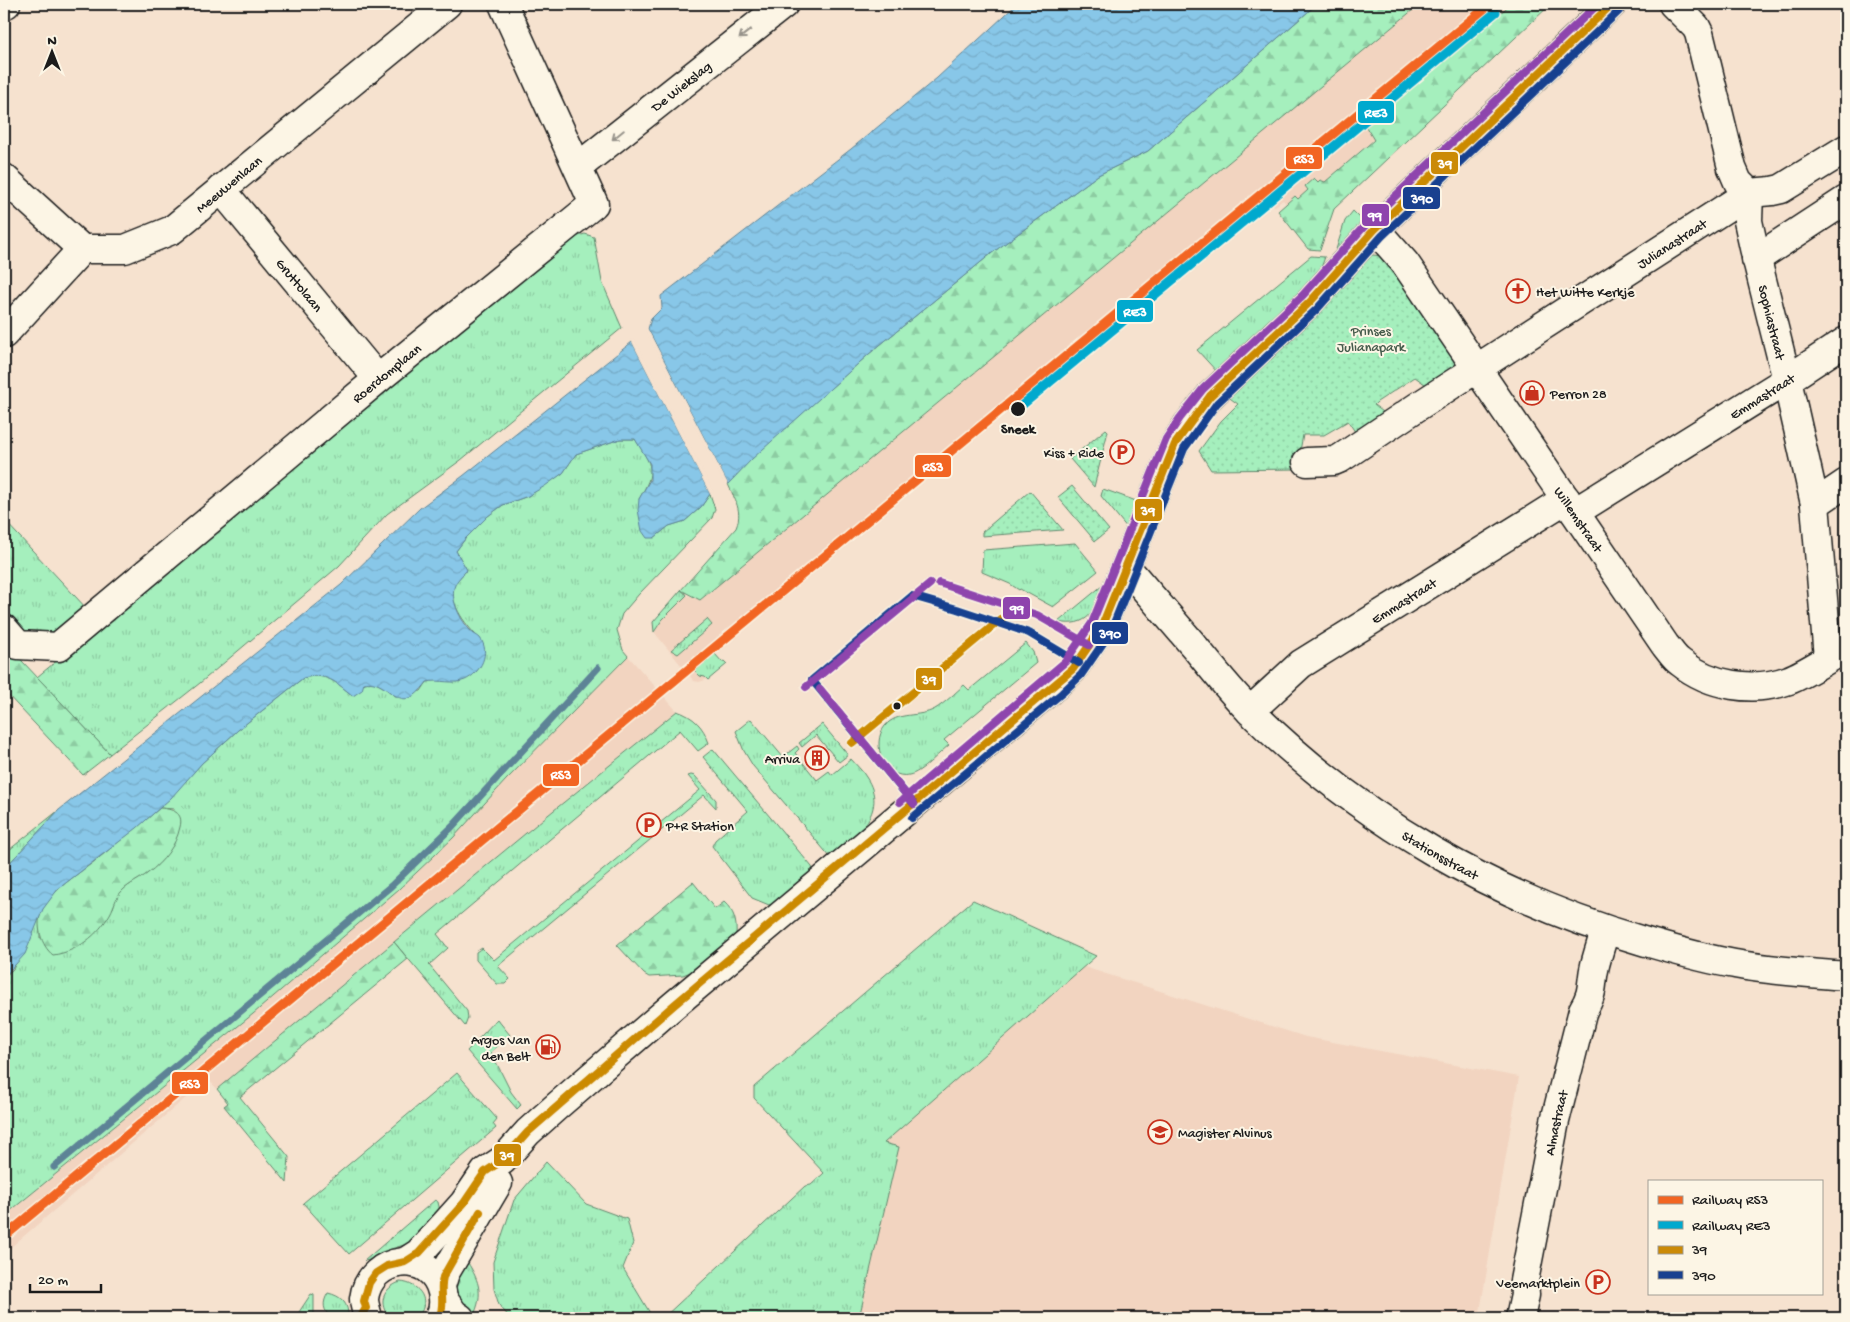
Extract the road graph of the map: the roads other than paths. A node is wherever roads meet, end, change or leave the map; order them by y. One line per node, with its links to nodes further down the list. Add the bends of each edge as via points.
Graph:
1 (447, 4): 9 (street, Meeuwenlaan)
2 (503, 4): 7 (street, Roerdomplaan)
3 (784, 4): 7 (street, De Wiekslag, one-way to 7)
4 (1612, 4): 12 (street)
5 (1673, 4): 10 (street, via 1699,34 1732,168 1738,182)
6 (1846, 149): 10 (street, Julianastraat, via 1781,189)
7 (578, 167): 18 (street, Roerdomplaan, via 594,204)
8 (4, 178): 13 (street)
9 (221, 189): 13 (street, Meeuwenlaan, via 172,230 125,249); 18 (street, Gruttolaan)
10 (1749, 192): 14 (street, Sophiastraat, via 1748,221); 17 (street, Julianastraat)
11 (1846, 200): 14 (street)
12 (1375, 228): 17 (street, Willemstraat, via 1405,263); 24 (street, via 1328,284 1210,396 1188,424 1169,457)
13 (82, 249): 15 (street)
14 (1756, 259): 19 (street, Sophiastraat)
15 (4, 334)
16 (1846, 341): 19 (street, Emmastraat)
17 (1478, 368): 20 (street, via 1341,458); 23 (street, Willemstraat)
18 (378, 379): 25 (street, Roerdomplaan, via 58,647 18,645)
19 (1787, 380): 22 (street, Sophiastraat); 23 (street, Emmastraat)
20 (1307, 462)
21 (1846, 483): 22 (street)
22 (1814, 504): 26 (street, Sophiastraat)
23 (1570, 505): 26 (street, Willemstraat, via 1665,645 1678,661 1694,672 1712,680 1754,688 1790,680); 27 (street, Emmastraat, via 1301,664)
24 (1127, 568): 27 (street, Stationsstraat); 30 (street, via 1101,628 1073,669 674,1005 542,1120)
25 (4, 629)
26 (1837, 653)
27 (1250, 711): 28 (street, Stationsstraat, via 1356,802 1402,833 1488,882)
28 (1605, 930): 29 (street, Stationsstraat, via 1736,965); 34 (street, Almastraat, via 1594,967 1590,998 1582,1010 1555,1121 1524,1281)
29 (1846, 976)
30 (502, 1160): 31 (street, via 485,1172 459,1209 419,1253); 32 (street, via 498,1181 445,1273)
31 (405, 1262): 32 (street, via 422,1266 432,1274); 33 (street, via 387,1266 376,1273 364,1301)
32 (446, 1306)
33 (365, 1315)
34 (1520, 1318)

